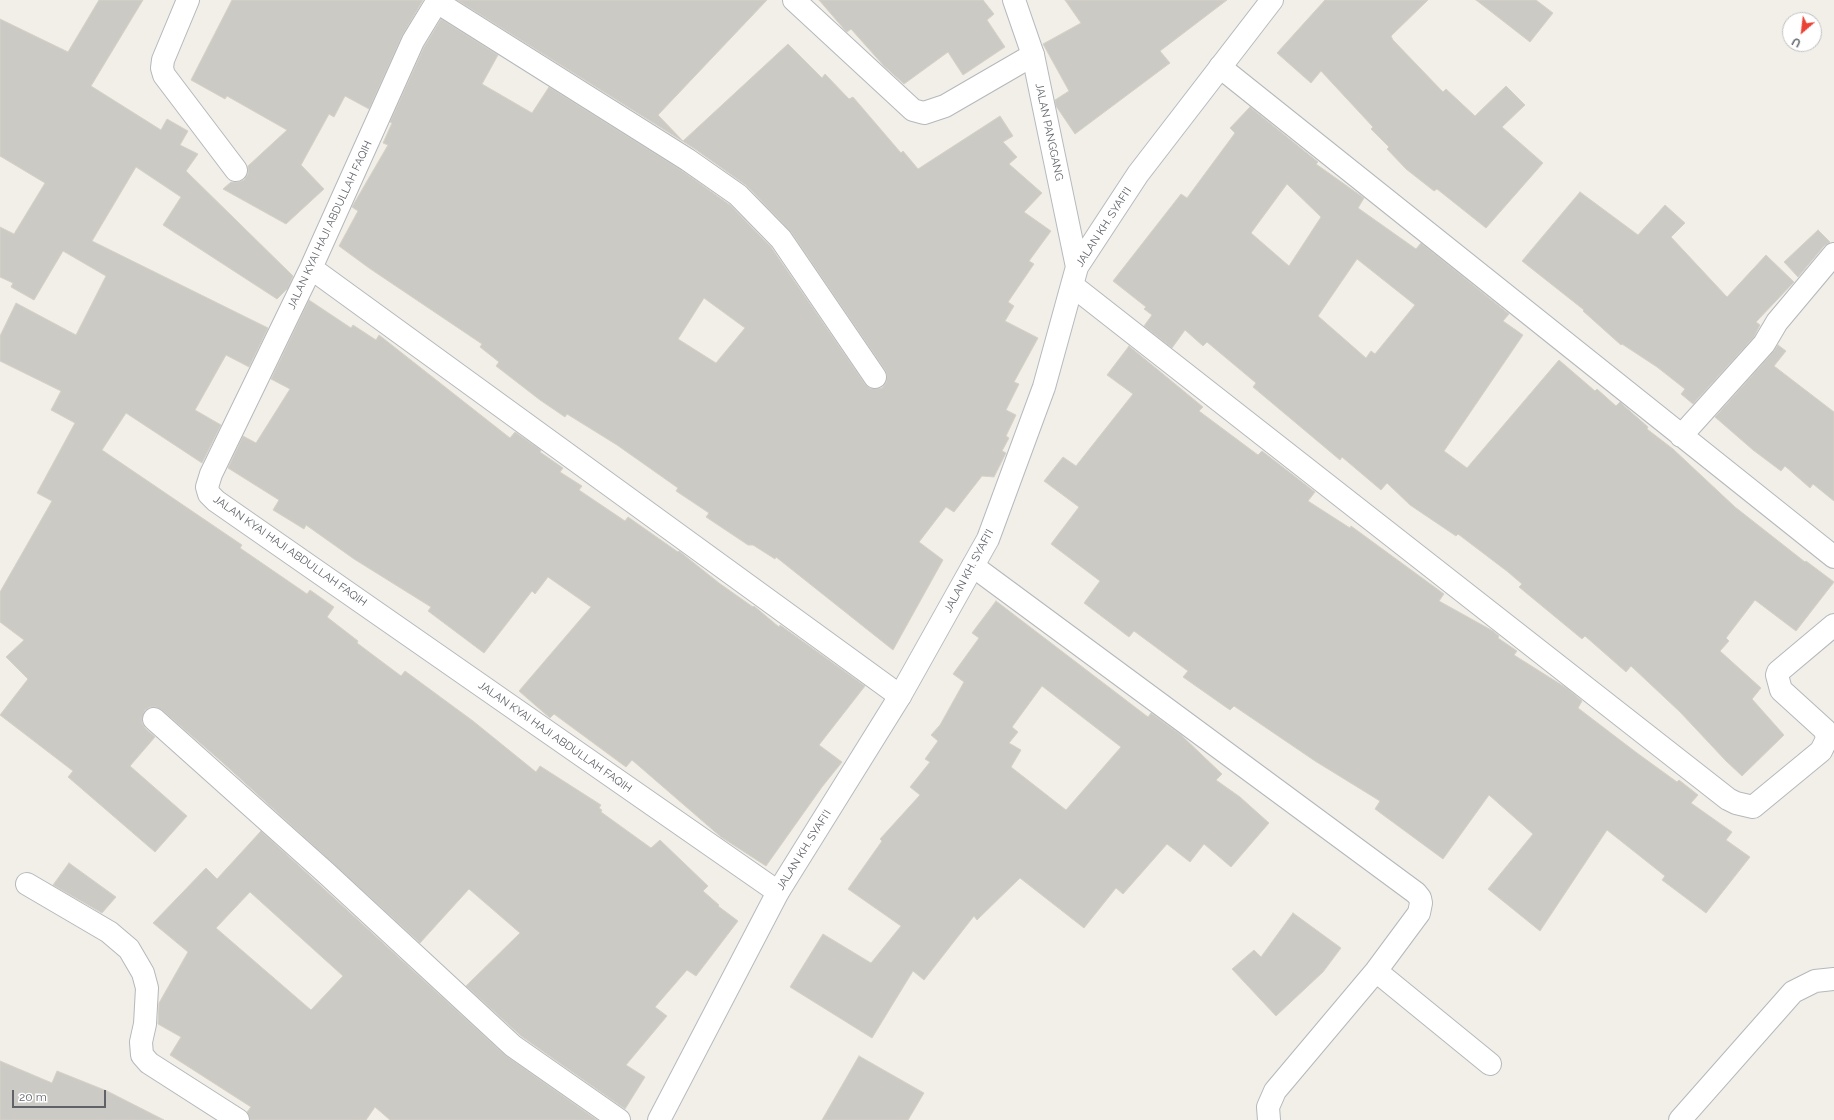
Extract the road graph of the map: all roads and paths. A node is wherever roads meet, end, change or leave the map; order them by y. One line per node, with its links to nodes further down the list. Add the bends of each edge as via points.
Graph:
1 (188, 0): 8 (street, via 162,68 164,75)
2 (794, 0): 6 (street, via 913,110 924,113 945,106)
3 (1014, 0): 6 (street, JALAN PANGGANG)
4 (1272, 0): 7 (street, JALAN KH. SYAFI'I)
5 (437, 1): 10 (street, JALAN KYAI HAJI ABDULLAH FAQIH, via 413,40); 12 (street, via 688,160 738,196 781,239)
6 (1033, 55): 11 (street, JALAN PANGGANG)
7 (1220, 67): 11 (street, JALAN KH. SYAFI'I, via 1138,174); 13 (street)
8 (236, 170)
9 (1834, 254): 13 (street, via 1777,322 1764,344)
10 (311, 268): 17 (street); 21 (street, JALAN KYAI HAJI ABDULLAH FAQIH, via 212,474 207,487 209,494)
11 (1075, 276): 15 (street, JALAN KH. SYAFI'I, via 1044,387 988,539); 19 (street, via 1728,799 1753,807)
12 (875, 377)
13 (1681, 436): 14 (street)
14 (1834, 557)
15 (973, 566): 17 (street, JALAN KH. SYAFI'I); 22 (street, via 1416,893 1421,903 1419,914)
16 (1834, 625): 19 (street, via 1777,675 1781,690 1825,730)
17 (900, 696): 21 (street, JALAN KH. SYAFI'I)
18 (154, 719): 26 (street, via 325,872 513,1046)
19 (1828, 756)
20 (27, 884): 25 (street, via 109,932 128,949 143,972 147,988 142,1054 154,1065)
21 (778, 892): 27 (street, JALAN KH. SYAFI'I)
22 (1376, 971): 24 (street); 28 (street, via 1275,1091 1268,1107)
23 (1834, 980): 29 (street, via 1815,981 1793,992)
24 (1490, 1064)
25 (238, 1120)
26 (619, 1120)
27 (659, 1120)
28 (1269, 1120)
29 (1680, 1120)

